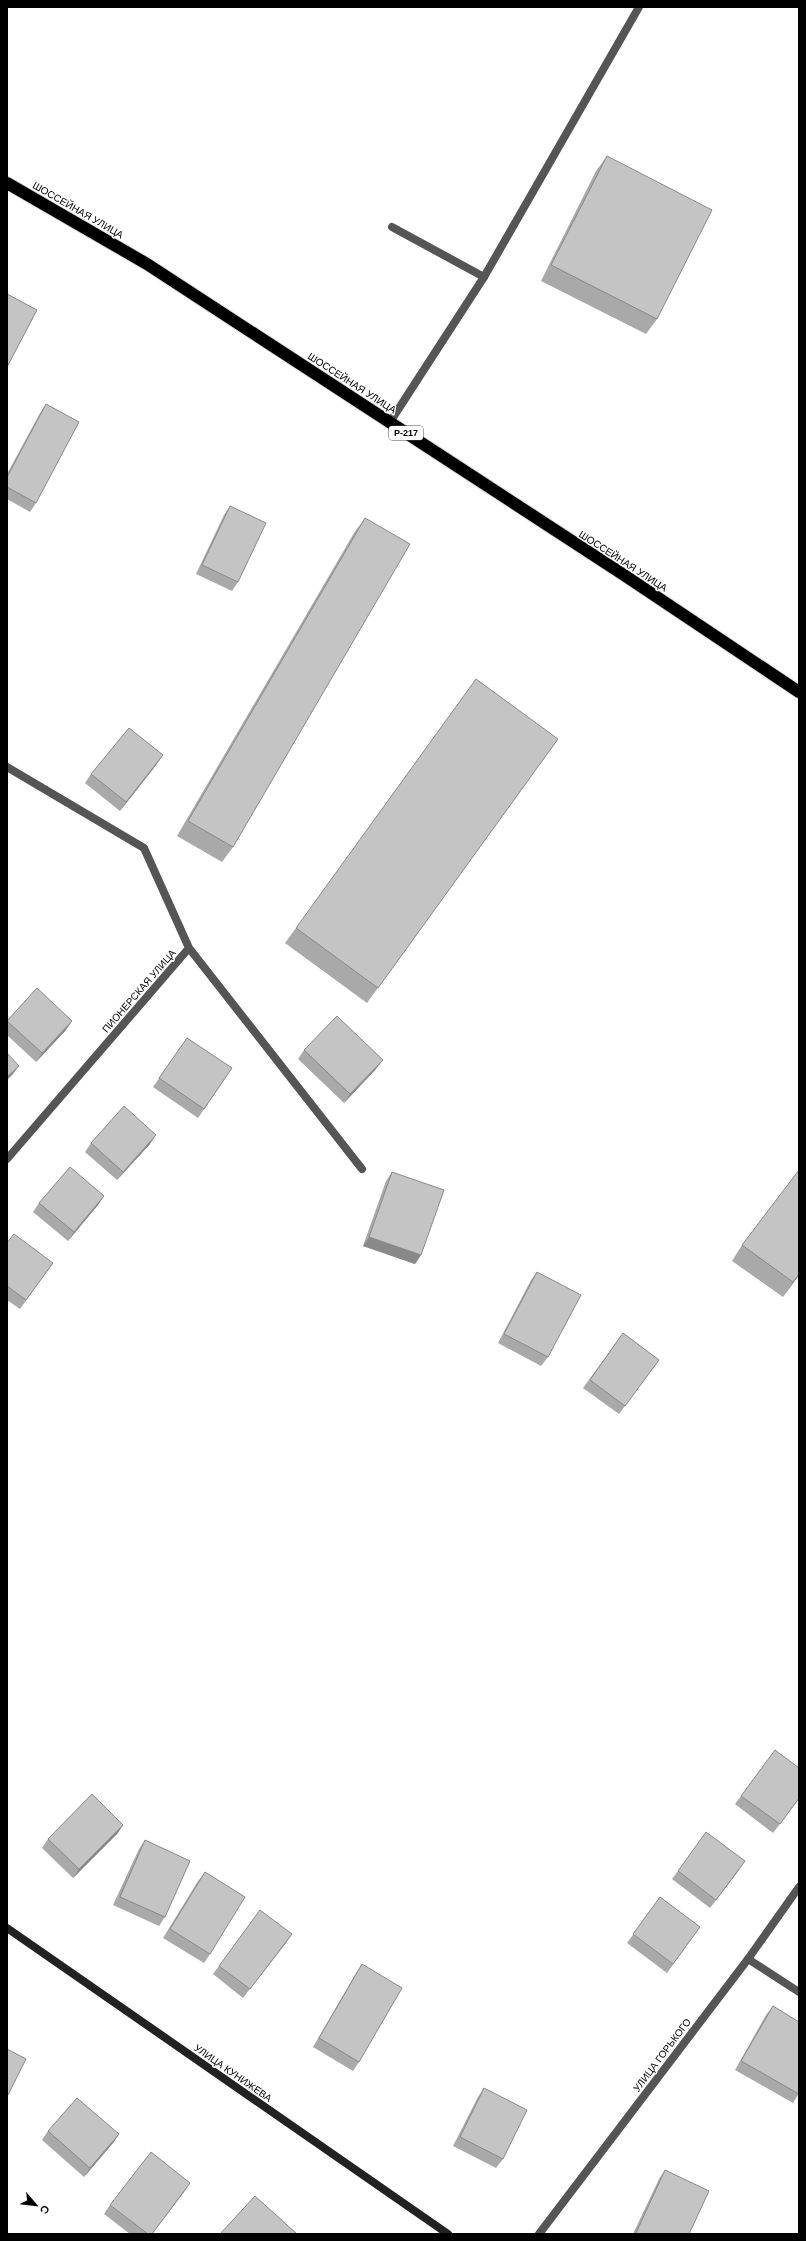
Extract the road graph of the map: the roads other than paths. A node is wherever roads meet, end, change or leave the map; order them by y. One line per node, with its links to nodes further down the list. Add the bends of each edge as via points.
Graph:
1 (639, 7): 4 (street)
2 (7, 183): 5 (highway, ШОССЕЙНАЯ УЛИЦА / Р-217, via 146,264)
3 (392, 227): 4 (street)
4 (484, 278): 5 (street)
5 (390, 422): 6 (highway, ШОССЕЙНАЯ УЛИЦА / Р-217)
6 (799, 692)
7 (7, 767): 8 (street, ПИОНЕРСКАЯ УЛИЦА, via 144,848)
8 (189, 948): 9 (street, ПИОНЕРСКАЯ УЛИЦА); 10 (street)
9 (7, 1159)
10 (362, 1169)
11 (799, 1887): 13 (street, УЛИЦА ГОРЬКОГО)
12 (7, 1928): 15 (street, УЛИЦА КУНИЖЕВА)
13 (748, 1959): 14 (street); 16 (street, УЛИЦА ГОРЬКОГО)
14 (799, 1992)
15 (448, 2234)
16 (539, 2234)

